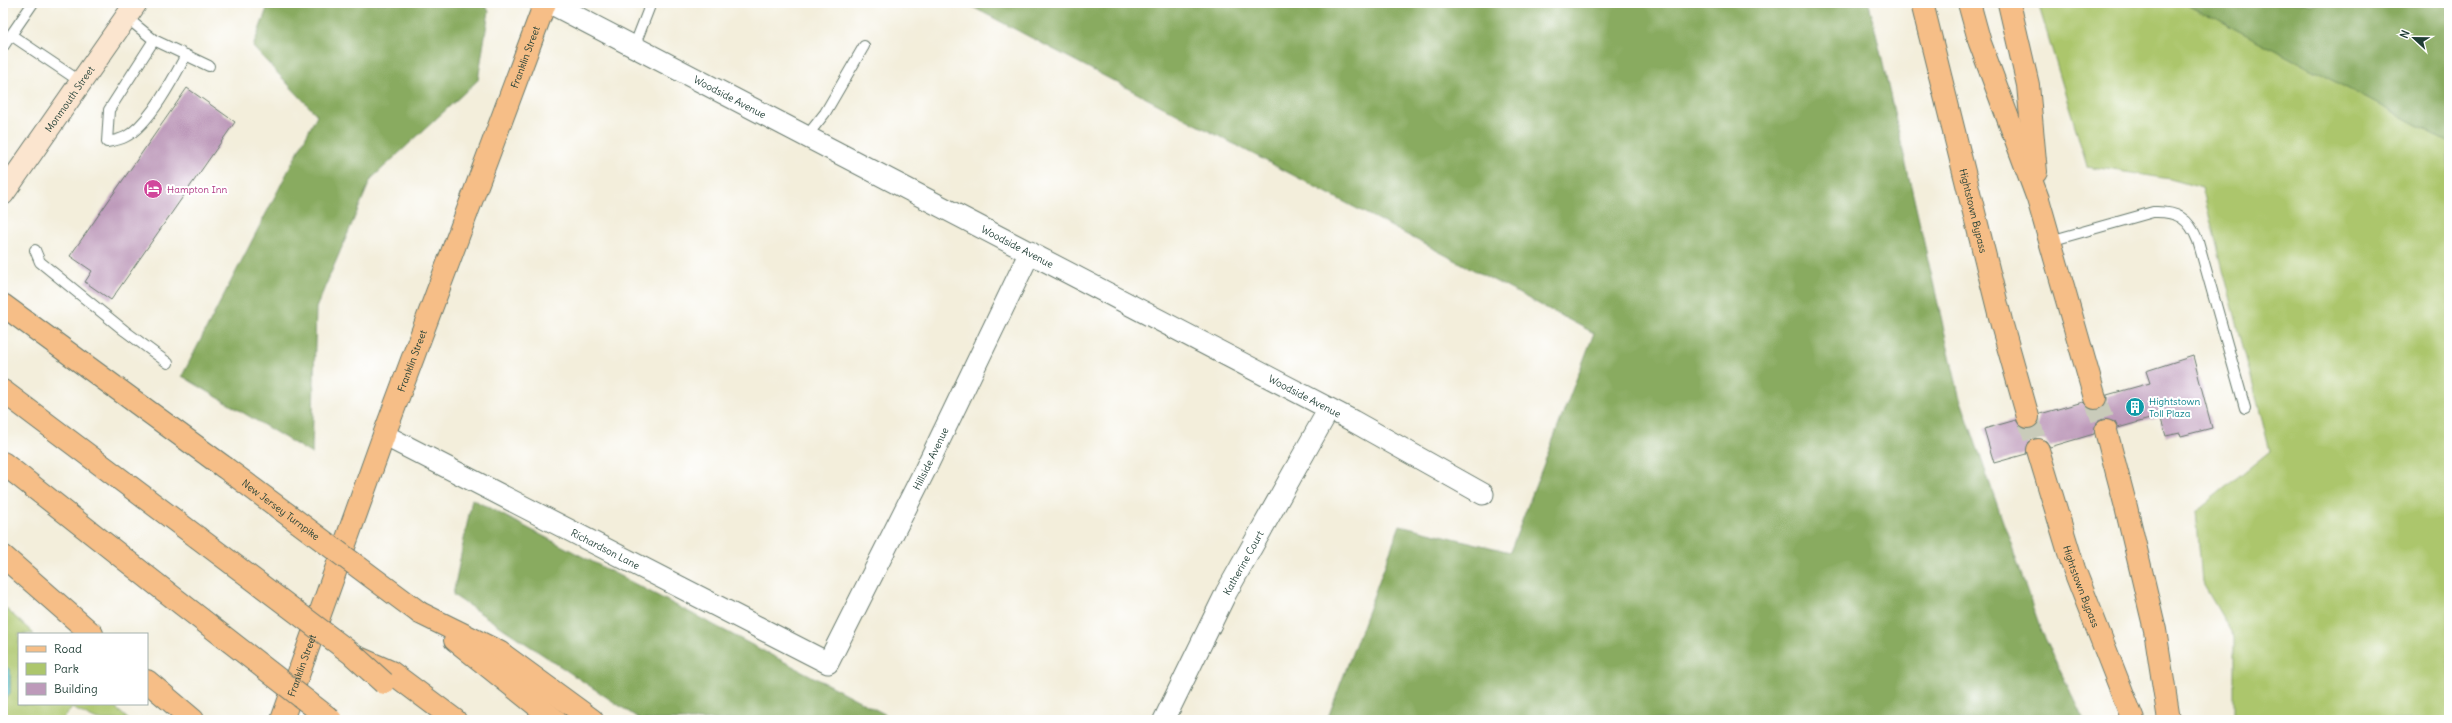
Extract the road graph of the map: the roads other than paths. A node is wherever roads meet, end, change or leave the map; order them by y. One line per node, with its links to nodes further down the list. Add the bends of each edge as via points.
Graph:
1 (33, 3): 9 (lane)
2 (545, 3): 31 (main road, Franklin Street)
3 (550, 3): 13 (street, Woodside Avenue)
4 (651, 3): 13 (lane)
5 (1922, 3): 29 (main road, Hightstown Bypass, via 2002,325)
6 (1969, 3): 19 (main road, via 1980,42)
7 (2009, 3): 19 (main road, via 2028,85)
8 (131, 10): 10 (lane); 16 (street, Monmouth Street)
9 (11, 35): 12 (lane); 16 (lane)
10 (154, 40): 14 (lane); 14 (lane, via 109,110 107,142 125,137 143,121 175,76)
11 (864, 46): 17 (lane, via 824,113)
12 (3, 47)
13 (634, 47): 17 (street, Woodside Avenue)
14 (186, 55): 15 (lane)
15 (209, 66)
16 (81, 82): 18 (street, Monmouth Street)
17 (806, 137): 22 (street, Woodside Avenue)
18 (3, 194)
19 (2038, 200): 20 (main road)
20 (2050, 241): 26 (main road); 27 (lane, via 2153,212 2170,212 2184,217 2198,241)
21 (35, 250): 24 (lane, via 40,262 125,332)
22 (1030, 252): 28 (street, Woodside Avenue); 39 (street, Hillside Avenue)
23 (4, 306): 36 (main road, New Jersey Turnpike, bridge)
24 (168, 363)
25 (3, 391): 40 (main road, bridge)
26 (2096, 398)
27 (2245, 408)
28 (1329, 409): 34 (street, Woodside Avenue); 51 (street, Katherine Court, via 1226,593)
29 (2028, 417)
30 (2106, 431): 37 (main road)
31 (384, 435): 39 (street, Richardson Lane); 44 (main road, Franklin Street)
32 (2038, 450): 52 (main road, Hightstown Bypass, via 2074,570)
33 (3, 463): 42 (main road, bridge)
34 (1483, 494)
35 (3, 556): 38 (main road)
36 (420, 613): 49 (main road, New Jersey Turnpike); 50 (main road, via 499,652)
37 (2155, 630): 53 (main road); 54 (main road)
38 (91, 633)
39 (828, 663)
40 (387, 678): 47 (main road); 48 (main road)
41 (148, 682): 43 (main road)
42 (302, 698): 45 (main road); 46 (main road, bridge)
43 (193, 720)
44 (282, 720)
45 (315, 720)
46 (330, 720)
47 (430, 720)
48 (455, 720)
49 (555, 720)
50 (592, 720)
51 (1164, 720)
52 (2133, 720)
53 (2169, 720)
54 (2182, 720)

